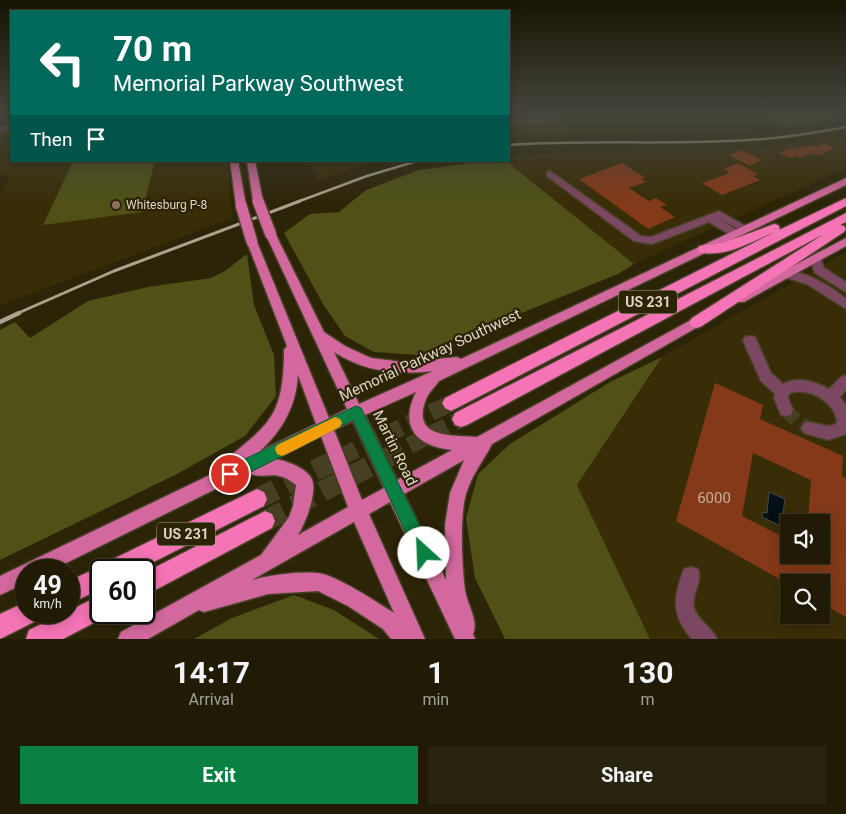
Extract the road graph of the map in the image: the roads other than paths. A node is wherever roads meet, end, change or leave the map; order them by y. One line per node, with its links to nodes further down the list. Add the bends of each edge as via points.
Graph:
1 (234, 162): 18 (main road, bridge, via 241,205 252,242)
2 (251, 162): 17 (main road, Martin Road, bridge, via 258,201 271,235)
3 (550, 174): 6 (street, via 638,239 652,241)
4 (846, 181): 8 (main road, Memorial Parkway Southwest)
5 (845, 207): 11 (highway, via 822,206 725,247); 25 (highway, US 231); 28 (highway, US 231)
6 (715, 216): 8 (street); 9 (street)
7 (846, 226): 16 (highway)
8 (746, 229): 9 (main road, Memorial Parkway Southwest)
9 (736, 234): 11 (main road, Memorial Parkway Southwest)
10 (846, 241): 12 (main road)
11 (704, 249): 20 (main road, Memorial Parkway Southwest)
12 (815, 258): 13 (main road); 14 (street, via 819,270)
13 (788, 274): 15 (street, via 819,284); 16 (main road)
14 (846, 288)
15 (846, 304)
16 (697, 322): 32 (main road)
17 (320, 334): 20 (main road, via 336,348 361,362 394,368); 27 (main road, Martin Road)
18 (291, 340): 29 (main road); 34 (main road, via 291,378 283,411 266,434)
19 (750, 341): 23 (street, via 766,377)
20 (470, 361): 21 (main road, Memorial Parkway Southwest)
21 (434, 377): 27 (main road, Memorial Parkway Southwest); 32 (main road, via 426,386 416,413 417,426 423,434 450,444)
22 (846, 381): 24 (street)
23 (782, 392): 24 (street, via 785,387 801,384); 26 (street)
24 (830, 397): 31 (street, via 845,420)
25 (451, 403)
26 (786, 410)
27 (356, 412): 29 (main road, Memorial Parkway Southwest); 35 (main road, Martin Road)
28 (461, 419)
29 (325, 428): 33 (main road, Memorial Parkway Southwest); 37 (main road)
30 (809, 428): 31 (street)
31 (839, 436)
32 (483, 441): 35 (main road); 54 (main road, via 458,493 454,525 456,590)
33 (245, 467): 34 (main road, Memorial Parkway Southwest); 41 (main road, via 274,466 291,471 305,482 304,504 298,520)
34 (214, 482): 39 (main road, Memorial Parkway Southwest)
35 (395, 492): 37 (main road); 54 (main road, Martin Road)
36 (257, 499): 40 (highway, US 231)
37 (358, 510): 41 (main road); 53 (main road)
38 (265, 521): 44 (highway, US 231)
39 (55, 559)
40 (138, 559)
41 (265, 562): 46 (main road)
42 (691, 576): 55 (street, via 684,603 687,615)
43 (15, 578): 45 (main road)
44 (155, 579)
45 (0, 586)
46 (185, 607): 51 (main road); 52 (main road, via 268,585 319,582 355,599 390,622)
47 (90, 613): 50 (highway)
48 (15, 620): 49 (highway)
49 (0, 627)
50 (38, 639)
51 (128, 639)
52 (403, 639)
53 (415, 639)
54 (467, 639)
55 (707, 639)

